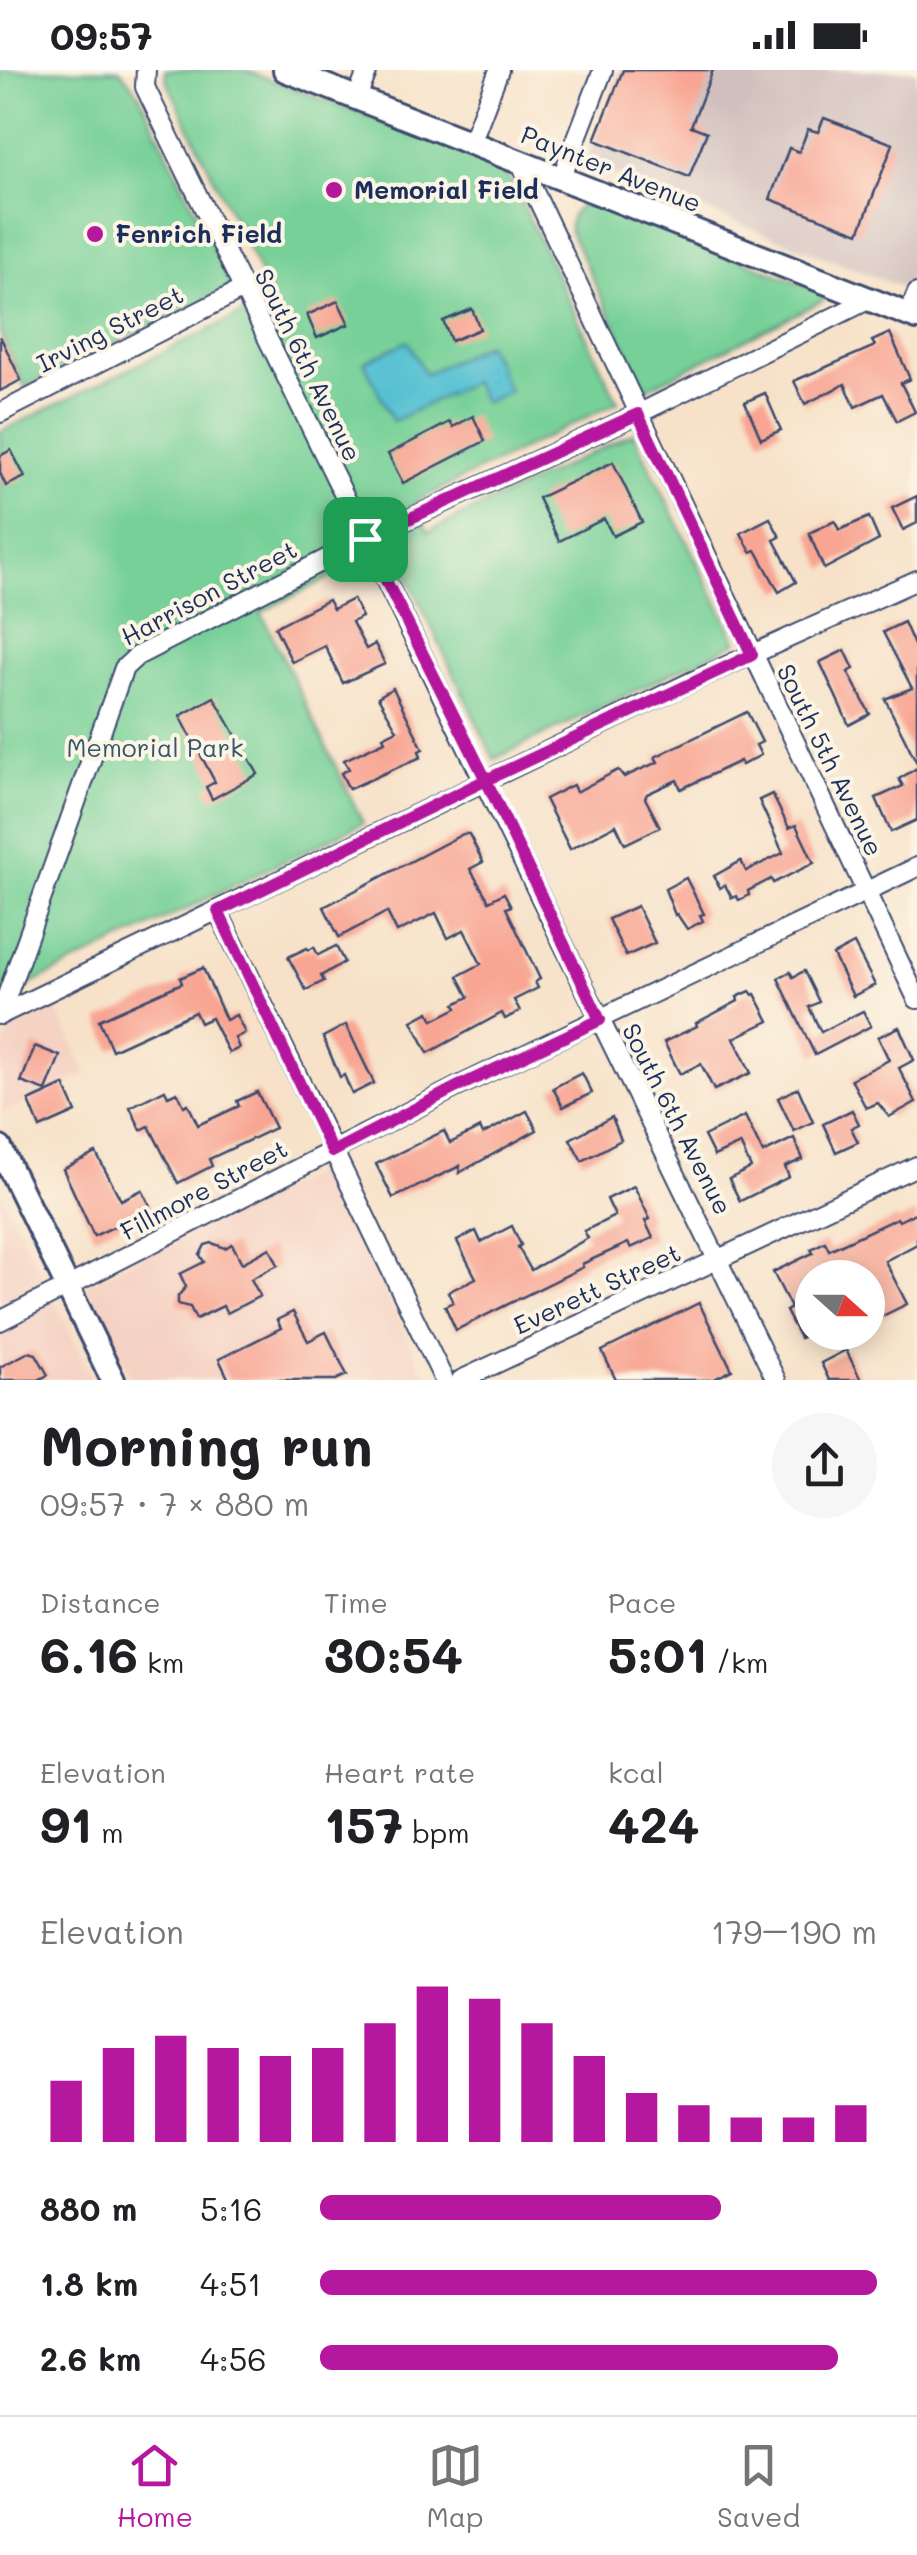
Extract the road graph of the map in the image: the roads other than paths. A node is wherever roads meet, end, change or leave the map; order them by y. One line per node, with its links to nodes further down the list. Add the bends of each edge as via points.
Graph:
1 (146, 70): 10 (street, South 6th Avenue, via 145,87)
2 (284, 70): 6 (street, Paynter Avenue)
3 (368, 70): 6 (street)
4 (499, 70): 7 (street)
5 (603, 70): 9 (street)
6 (357, 97): 7 (street, Paynter Avenue)
7 (471, 143): 8 (street, Paynter Avenue)
8 (520, 162): 9 (street, Paynter Avenue); 14 (street, South 5th Avenue)
9 (561, 179): 11 (street, Paynter Avenue)
10 (243, 290): 13 (street, Irving Street); 15 (street, South 6th Avenue)
11 (868, 300): 12 (street, Paynter Avenue); 14 (street, Harrison Street)
12 (914, 309)
13 (0, 412)
14 (638, 414): 15 (street, Harrison Street); 17 (street, South 5th Avenue)
15 (365, 539): 18 (street, South 6th Avenue); 23 (street, Harrison Street, via 124,668)
16 (917, 580): 17 (street)
17 (752, 655): 18 (street); 20 (street, South 5th Avenue)
18 (486, 780): 21 (street); 24 (street, South 6th Avenue)
19 (917, 867): 20 (street, Fillmore Street)
20 (865, 891): 22 (street, South 5th Avenue); 24 (street, Fillmore Street)
21 (218, 911): 23 (street); 26 (street)
22 (917, 999)
23 (0, 1016)
24 (600, 1020): 26 (street, Fillmore Street); 28 (street, South 6th Avenue)
25 (0, 1148): 29 (street)
26 (332, 1152): 29 (street, Fillmore Street); 32 (street)
27 (917, 1166): 28 (street, Everett Street)
28 (718, 1259): 33 (street, Everett Street); 34 (street, South 6th Avenue)
29 (70, 1288): 30 (street, Fillmore Street); 31 (street)
30 (0, 1321)
31 (114, 1380)
32 (444, 1380)
33 (461, 1380)
34 (776, 1380)

